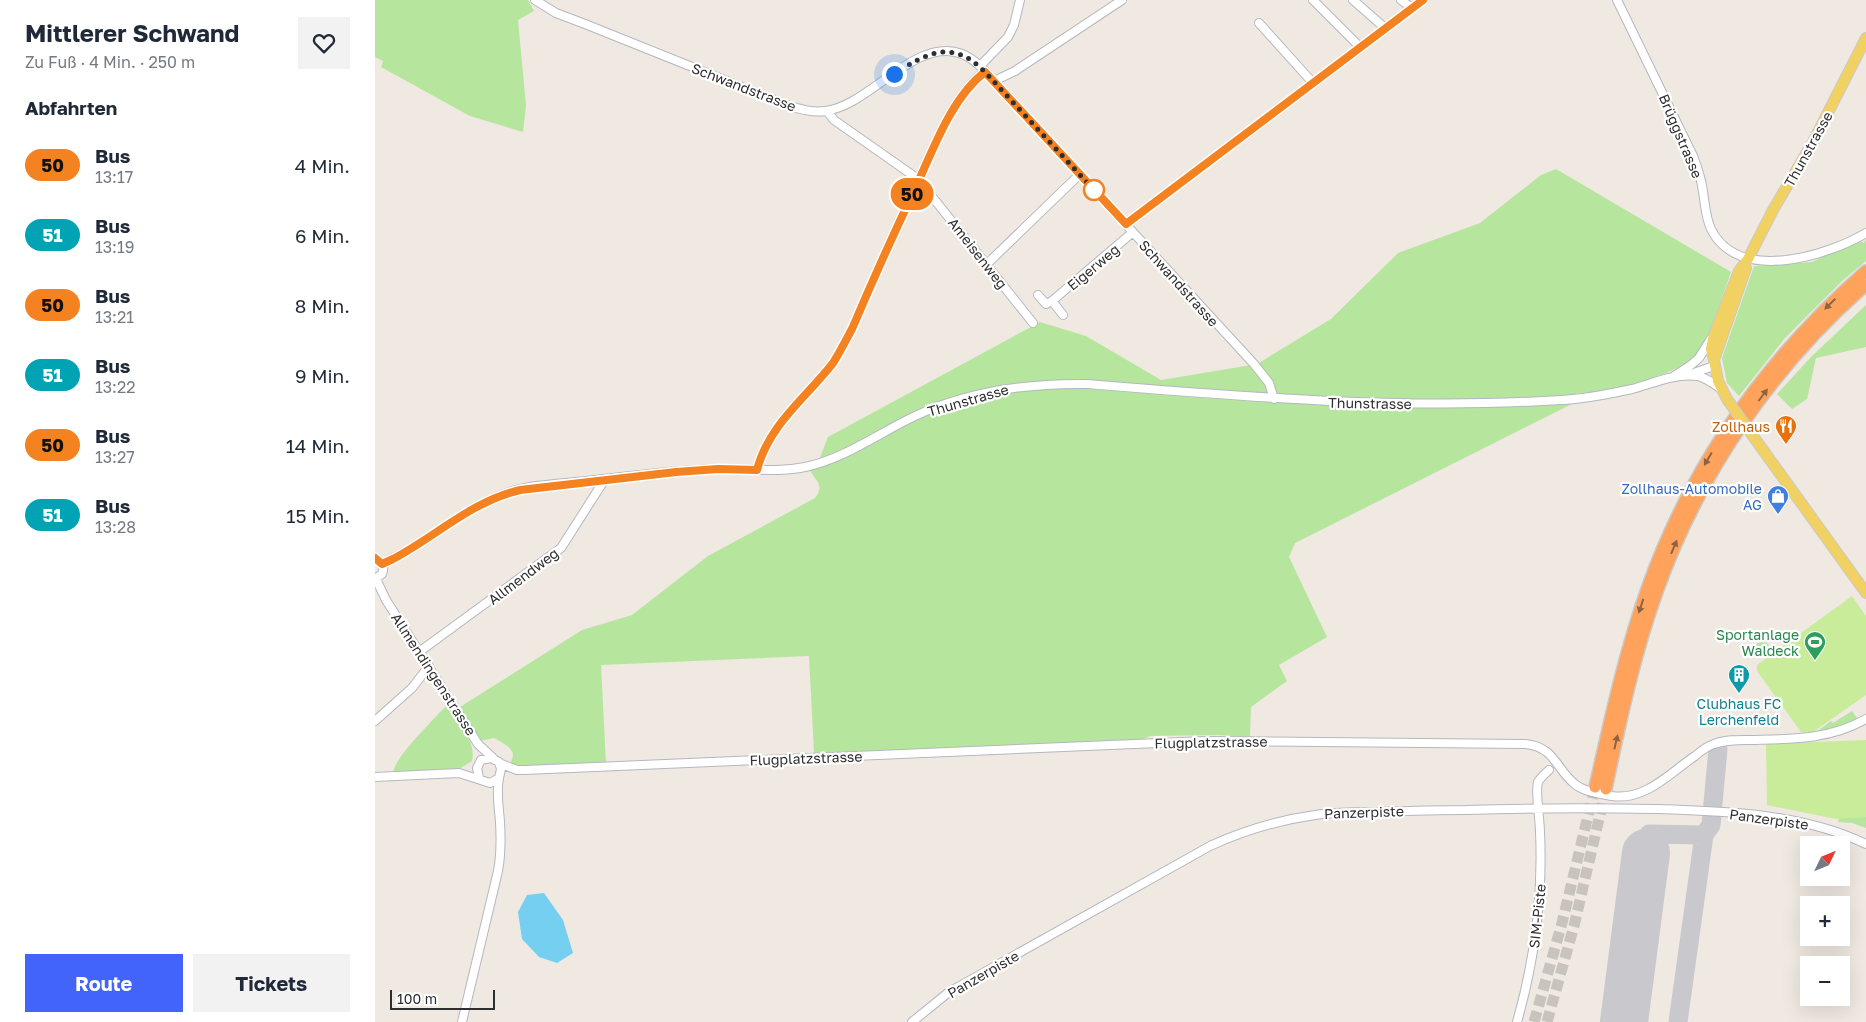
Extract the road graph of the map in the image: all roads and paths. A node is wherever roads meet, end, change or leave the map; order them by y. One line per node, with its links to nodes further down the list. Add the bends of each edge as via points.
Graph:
1 (535, 0): 17 (street, Schwandstrasse, via 563,16 787,105)
2 (1020, 0): 14 (street, via 1008,37)
3 (1122, 0): 15 (street, via 1015,71)
4 (1313, 0): 13 (street)
5 (1353, 0): 11 (street)
6 (1401, 0): 9 (street)
7 (1423, 0): 9 (street)
8 (1617, 0): 23 (street, Brüggstrasse, via 1693,156 1713,232 1729,249)
9 (1412, 8): 11 (street)
10 (1259, 23): 16 (street)
11 (1385, 28): 13 (street)
12 (1866, 38): 23 (main road, Thunstrasse, via 1813,142)
13 (1359, 48): 16 (street)
14 (983, 69): 15 (street, Schwandstrasse); 17 (street, Schwandstrasse, via 955,52 930,53 849,102); 19 (street, via 954,109)
15 (994, 81): 18 (street, Schwandstrasse)
16 (1313, 83): 20 (street)
17 (827, 111): 19 (street, Ameisenweg, via 834,120)
18 (1079, 175): 20 (street, Schwandstrasse); 24 (street)
19 (919, 179): 30 (street, Ameisenweg); 38 (street, via 844,344 828,368 777,427)
20 (1126, 224): 21 (street, Schwandstrasse)
21 (1133, 232): 28 (street, Eigerweg); 37 (street, Schwandstrasse, via 1266,378)
22 (1866, 233): 23 (street, Brüggstrasse, via 1844,245 1805,257 1772,261)
23 (1747, 259): 31 (main road, Thunstrasse, via 1739,271); 32 (main road, via 1745,274)
24 (990, 261)
25 (1866, 272): 26 (highway, one-way to 26, via 1821,313 1775,364 1730,424 1691,489 1667,538 1641,606 1621,673 1600,788 1645,627 1669,561 1696,501 1732,439 1771,385 1813,336)
26 (1866, 285)
27 (1039, 295): 28 (street, via 1046,304)
28 (1052, 301): 29 (street)
29 (1063, 315)
30 (1033, 323)
31 (1714, 336): 32 (main road, via 1711,349); 33 (street, Thunstrasse)
32 (1714, 363): 33 (street); 34 (street, Thunstrasse); 36 (main road)
33 (1691, 365): 35 (street, Thunstrasse)
34 (1685, 376): 35 (street, Thunstrasse); 36 (street, Thunstrasse, via 1705,378)
35 (1672, 377): 37 (street, Thunstrasse, via 1616,392 1541,401 1396,404)
36 (1725, 394): 43 (main road, bridge)
37 (1274, 399): 38 (street, Thunstrasse, via 1088,384 1019,386 969,397 922,413 821,463 792,469)
38 (757, 470): 39 (street, Thunstrasse, via 700,470)
39 (605, 479): 41 (street, Thunstrasse, via 507,493); 44 (street, Allmendweg, via 564,545)
40 (375, 558): 41 (street)
41 (382, 564): 42 (street, via 382,574)
42 (375, 579): 44 (street, Allmendingenstrasse)
43 (1866, 593)
44 (419, 652): 45 (street, Allmendingenstrasse)
45 (429, 666): 47 (street, via 412,688); 48 (street, Allmendingenstrasse)
46 (1866, 719): 59 (street, Flugplatzstrasse, via 1820,736 1713,744 1647,790)
47 (375, 721)
48 (478, 744): 49 (street, Allmendingenstrasse); 50 (street, Allmendingenstrasse)
49 (496, 761): 50 (street, via 485,758); 51 (street, Flugplatzstrasse); 55 (street, via 501,770)
50 (479, 763): 53 (street); 56 (street)
51 (517, 770): 55 (street, Flugplatzstrasse); 59 (street, Flugplatzstrasse, via 1206,741 1525,744 1548,752 1580,788)
52 (1549, 770): 60 (street, SIM-Piste, via 1538,783)
53 (459, 773): 54 (street); 56 (street)
54 (375, 777)
55 (499, 777): 57 (street); 58 (street)
56 (479, 778): 57 (street)
57 (486, 783): 58 (street)
58 (497, 797): 63 (street, via 501,831 498,871)
59 (1620, 797): 61 (street)
60 (1539, 808): 61 (street, Panzerpiste); 64 (street, Panzerpiste, via 1329,813 1297,818 1232,836 949,992); 65 (street, SIM-Piste, via 1539,920 1530,974)
61 (1620, 808): 62 (street, Panzerpiste, via 1764,816 1827,829)
62 (1866, 844)
63 (462, 1022)
64 (912, 1022)
65 (1517, 1022)

